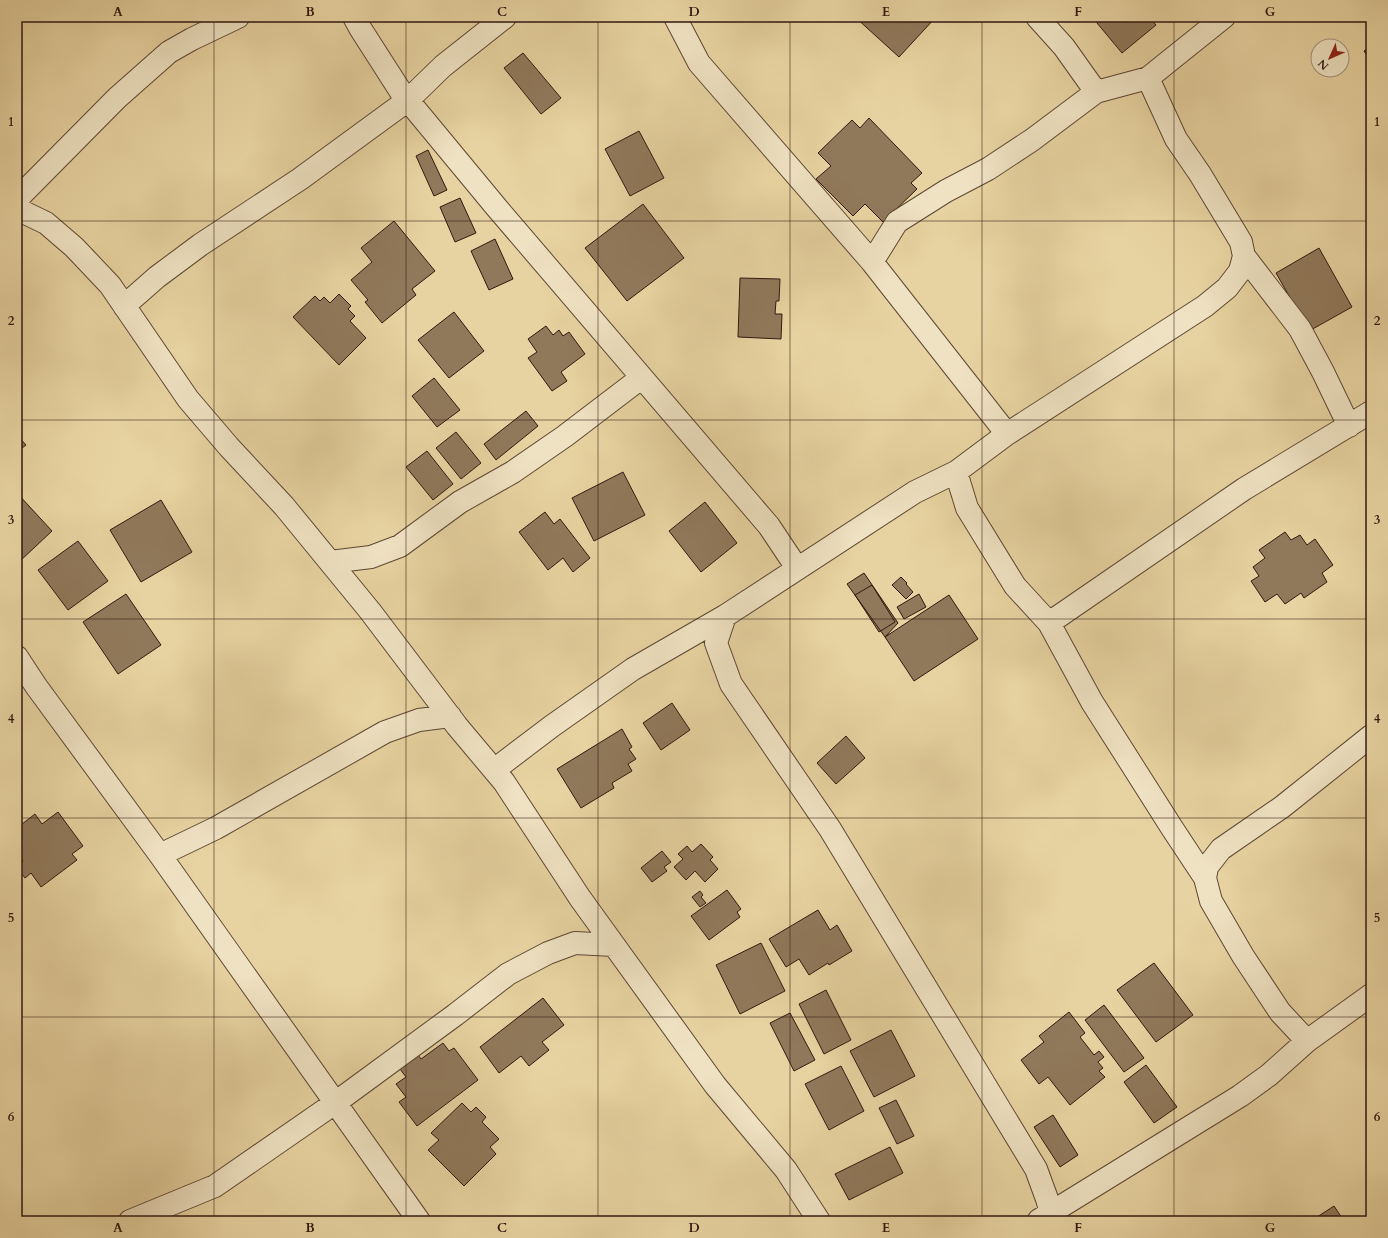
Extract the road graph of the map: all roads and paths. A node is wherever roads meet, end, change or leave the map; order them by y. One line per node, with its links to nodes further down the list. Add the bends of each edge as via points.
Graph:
1 (238, 17): 10 (street, via 169,52 117,98)
2 (354, 17): 9 (street)
3 (505, 17): 9 (street, via 443,66)
4 (675, 17): 13 (street, via 699,63)
5 (1037, 17): 8 (street, via 1064,47)
6 (1224, 17): 7 (street)
7 (1148, 78): 8 (street); 12 (street, via 1176,139 1241,242)
8 (1096, 92): 13 (street, via 988,169 896,222)
9 (408, 100): 14 (street, via 300,179 200,245); 15 (street)
10 (17, 200)
11 (17, 209): 14 (street, via 46,223 74,247 110,285)
12 (1244, 256): 17 (street, via 1300,329); 18 (street, via 1240,271 1227,288 1205,306)
13 (872, 262): 18 (street)
14 (124, 306): 20 (street, via 188,399 284,506)
15 (641, 378): 20 (street, via 519,468 460,502 400,546 371,557); 21 (street, via 768,526)
16 (1371, 412): 17 (street)
17 (1349, 426): 23 (street, via 1244,489)
18 (1007, 434): 19 (street)
19 (956, 472): 21 (street, via 915,492); 23 (street, via 967,508 1015,586)
20 (330, 562): 25 (street)
21 (797, 568): 22 (street)
22 (725, 616): 27 (street, via 633,668); 34 (street, via 716,643 731,684 830,829 1008,1122 1036,1170 1047,1199)
23 (1049, 623): 29 (street, via 1092,702)
24 (17, 657): 28 (street)
25 (450, 716): 27 (street); 28 (street, via 419,720 385,732 216,828)
26 (1371, 736): 29 (street, via 1282,807 1222,849 1207,867)
27 (494, 770): 30 (street)
28 (160, 855): 33 (street)
29 (1205, 878): 32 (street, via 1211,901 1243,956 1280,1012)
30 (614, 945): 33 (street, via 576,943 548,953 508,974); 37 (street, via 716,1085 786,1170)
31 (1371, 995): 32 (street)
32 (1306, 1041): 34 (street, via 1269,1075 1240,1096)
33 (335, 1103): 35 (street, via 216,1186); 36 (street)
34 (1045, 1217)
35 (130, 1221)
36 (419, 1221)
37 (819, 1221)

